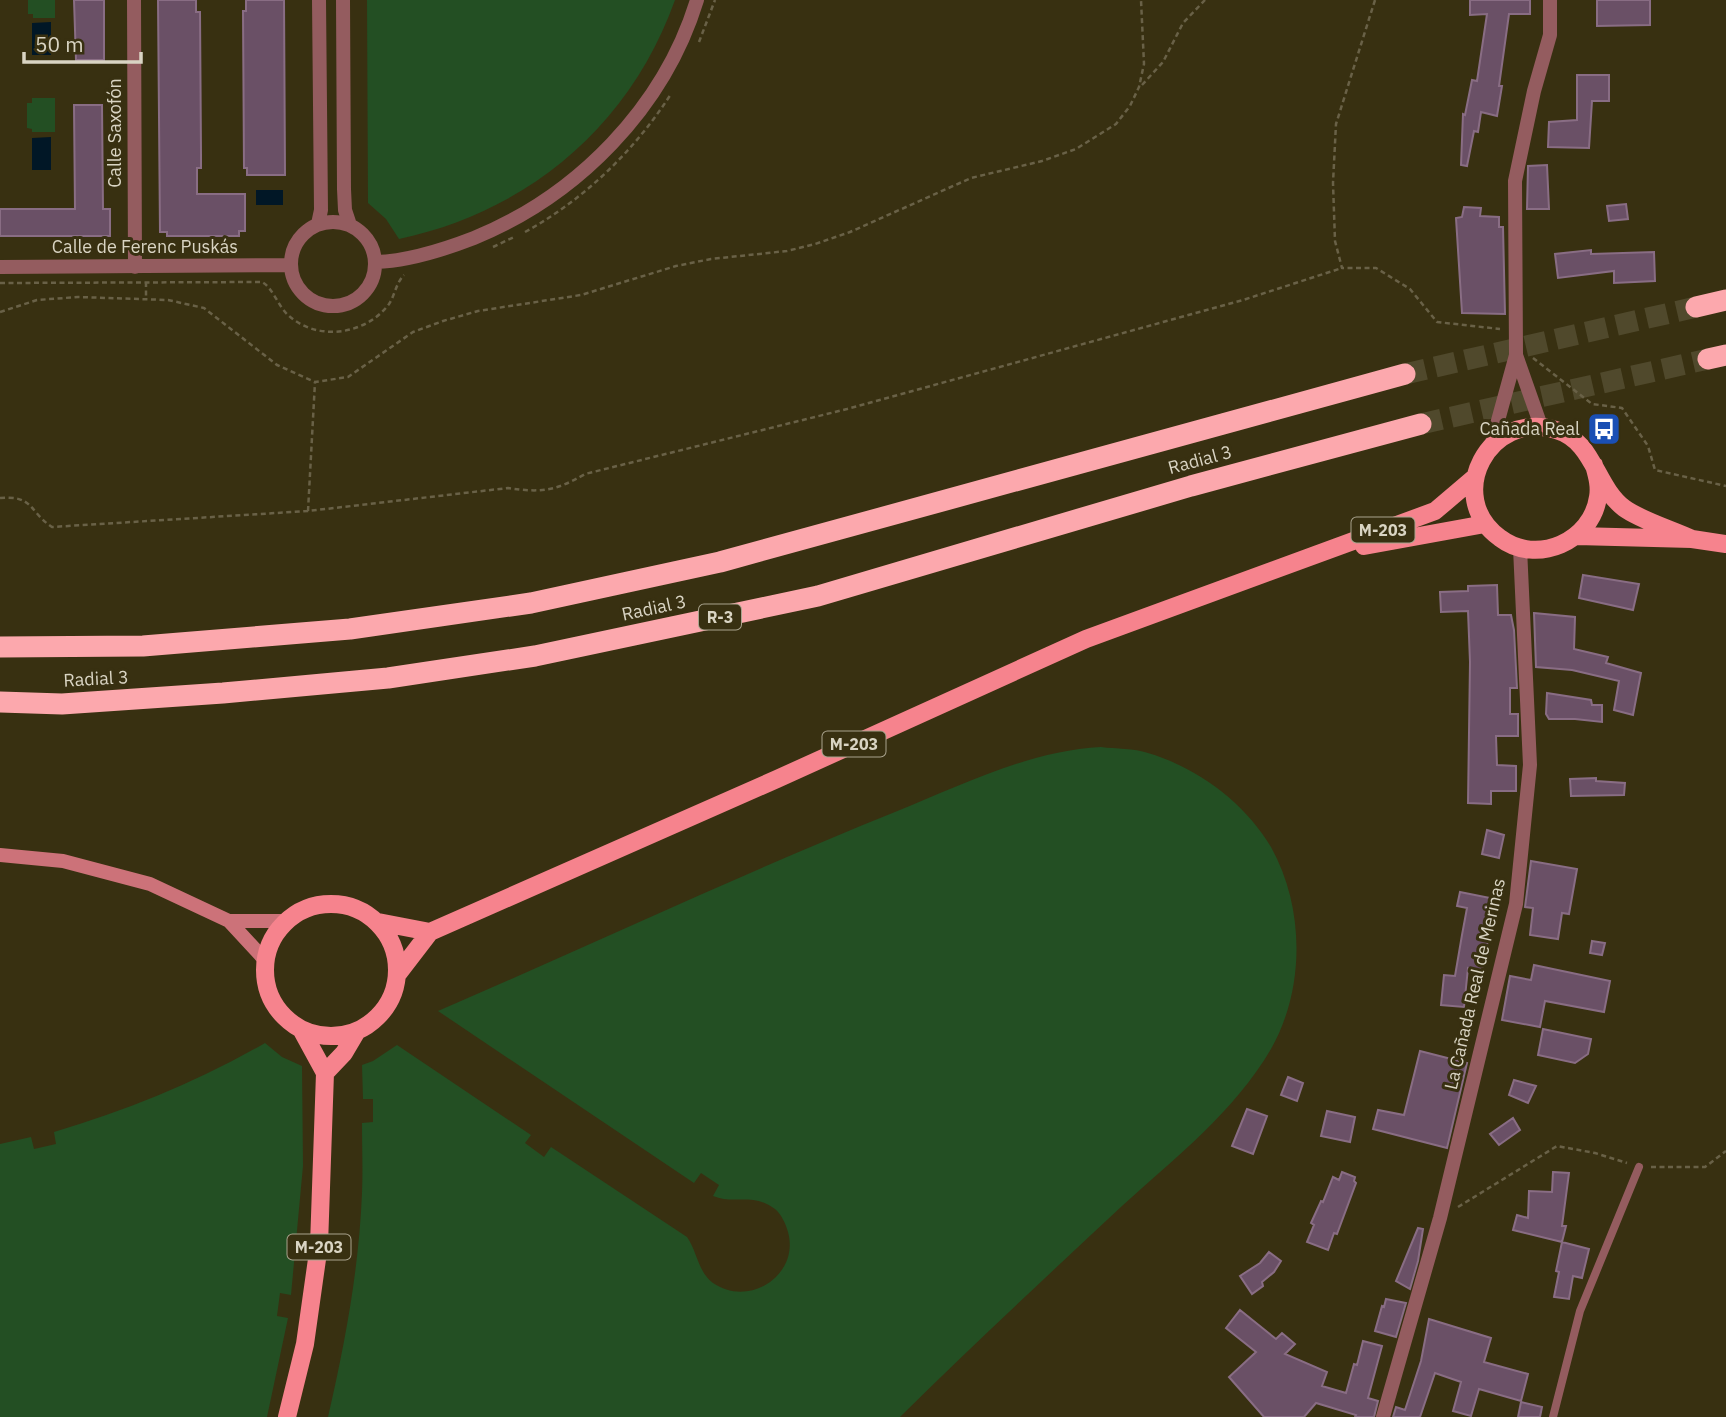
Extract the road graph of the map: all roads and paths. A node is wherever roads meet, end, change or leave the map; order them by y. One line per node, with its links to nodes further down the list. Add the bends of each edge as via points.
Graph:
1 (134, 0): 19 (street, Calle Saxofón)
2 (319, 0): 13 (street)
3 (343, 0): 14 (street, via 344,189)
4 (697, 0): 16 (street, via 677,50 651,95 579,175 491,231 438,250)
5 (715, 0): 10 (path)
6 (1140, 0): 11 (path, via 1144,64)
7 (1205, 0): 11 (path, via 1183,23 1163,62)
8 (1375, 0): 20 (path, via 1336,124 1335,241)
9 (1550, 0): 28 (street, via 1550,35 1515,181)
10 (696, 48)
11 (1139, 88): 30 (path, via 1116,124 1076,149 971,178 850,232 787,251 676,266 581,295 478,311 413,332 348,377)
12 (671, 93): 15 (path, via 654,120 593,185 546,220)
13 (318, 224): 14 (street); 17 (street, via 298,240)
14 (350, 225): 16 (street, via 365,236)
15 (490, 248)
16 (376, 262): 17 (street, via 372,282 359,298 330,307 302,293)
17 (290, 265): 19 (street, Calle de Ferenc Puskás)
18 (0, 267): 19 (street, Calle de Ferenc Puskás)
19 (135, 267)
20 (1342, 268): 28 (path, via 1376,268 1410,289 1437,322); 38 (path, via 1243,300 860,405 585,474 554,490 508,488)
21 (410, 274): 22 (path, via 400,279 375,318 344,332 302,325 280,307 262,282)
22 (146, 280): 23 (path); 24 (path)
23 (0, 284)
24 (146, 299): 27 (path, via 37,300); 30 (path, via 204,308 277,365)
25 (1726, 300): 26 (highway)
26 (1696, 307)
27 (0, 312)
28 (1516, 344): 32 (street); 33 (street); 36 (path, via 1592,404 1622,408 1648,446 1655,470)
29 (1405, 374): 45 (highway, Radial 3, via 720,562 531,603 337,631 143,646)
30 (315, 382): 38 (path)
31 (1421, 424): 46 (highway, Radial 3 / R-3, via 818,596 535,656 388,678 223,693 62,704)
32 (1541, 426): 33 (main road, via 1506,434); 34 (main road, via 1573,439)
33 (1491, 446): 35 (main road, M-203)
34 (1594, 465): 40 (main road, via 1598,496 1591,517); 41 (main road, via 1609,493 1625,509)
35 (1475, 477): 39 (main road, via 1476,501); 44 (main road, M-203, via 1435,511)
36 (1726, 486)
37 (0, 498): 38 (path, via 26,500 52,527)
38 (308, 511)
39 (1485, 524): 43 (main road, via 1500,539); 44 (main road, M-203, via 1369,545)
40 (1577, 536): 41 (main road); 43 (main road, via 1540,550)
41 (1692, 539): 42 (main road)
42 (1726, 544)
43 (1520, 548): 59 (street, La Cañada Real de Merinas, via 1530,765 1516,904)
44 (1283, 568): 51 (main road, M-203, via 1086,639)
45 (0, 647)
46 (0, 702)
47 (0, 856): 48 (street, via 63,861 150,884)
48 (229, 921): 49 (street); 52 (street)
49 (286, 921): 50 (main road, via 310,907 338,904); 52 (main road, via 272,939)
50 (378, 922): 51 (main road); 53 (main road, via 393,947)
51 (430, 932): 53 (main road, M-203)
52 (265, 960): 54 (main road, via 264,975 272,1001)
53 (397, 975): 55 (main road, via 385,1009)
54 (301, 1029): 55 (main road, via 339,1036); 56 (main road, M-203)
55 (357, 1031): 56 (main road)
56 (324, 1073): 60 (main road, M-203, via 319,1245 306,1344)
57 (1726, 1151): 58 (path, via 1705,1167)
58 (1639, 1167): 59 (path, via 1557,1146); 62 (lane, via 1580,1311)
59 (1440, 1218): 61 (street, La Cañada Real de Merinas)
60 (287, 1417)
61 (1383, 1417)
62 (1553, 1417)

